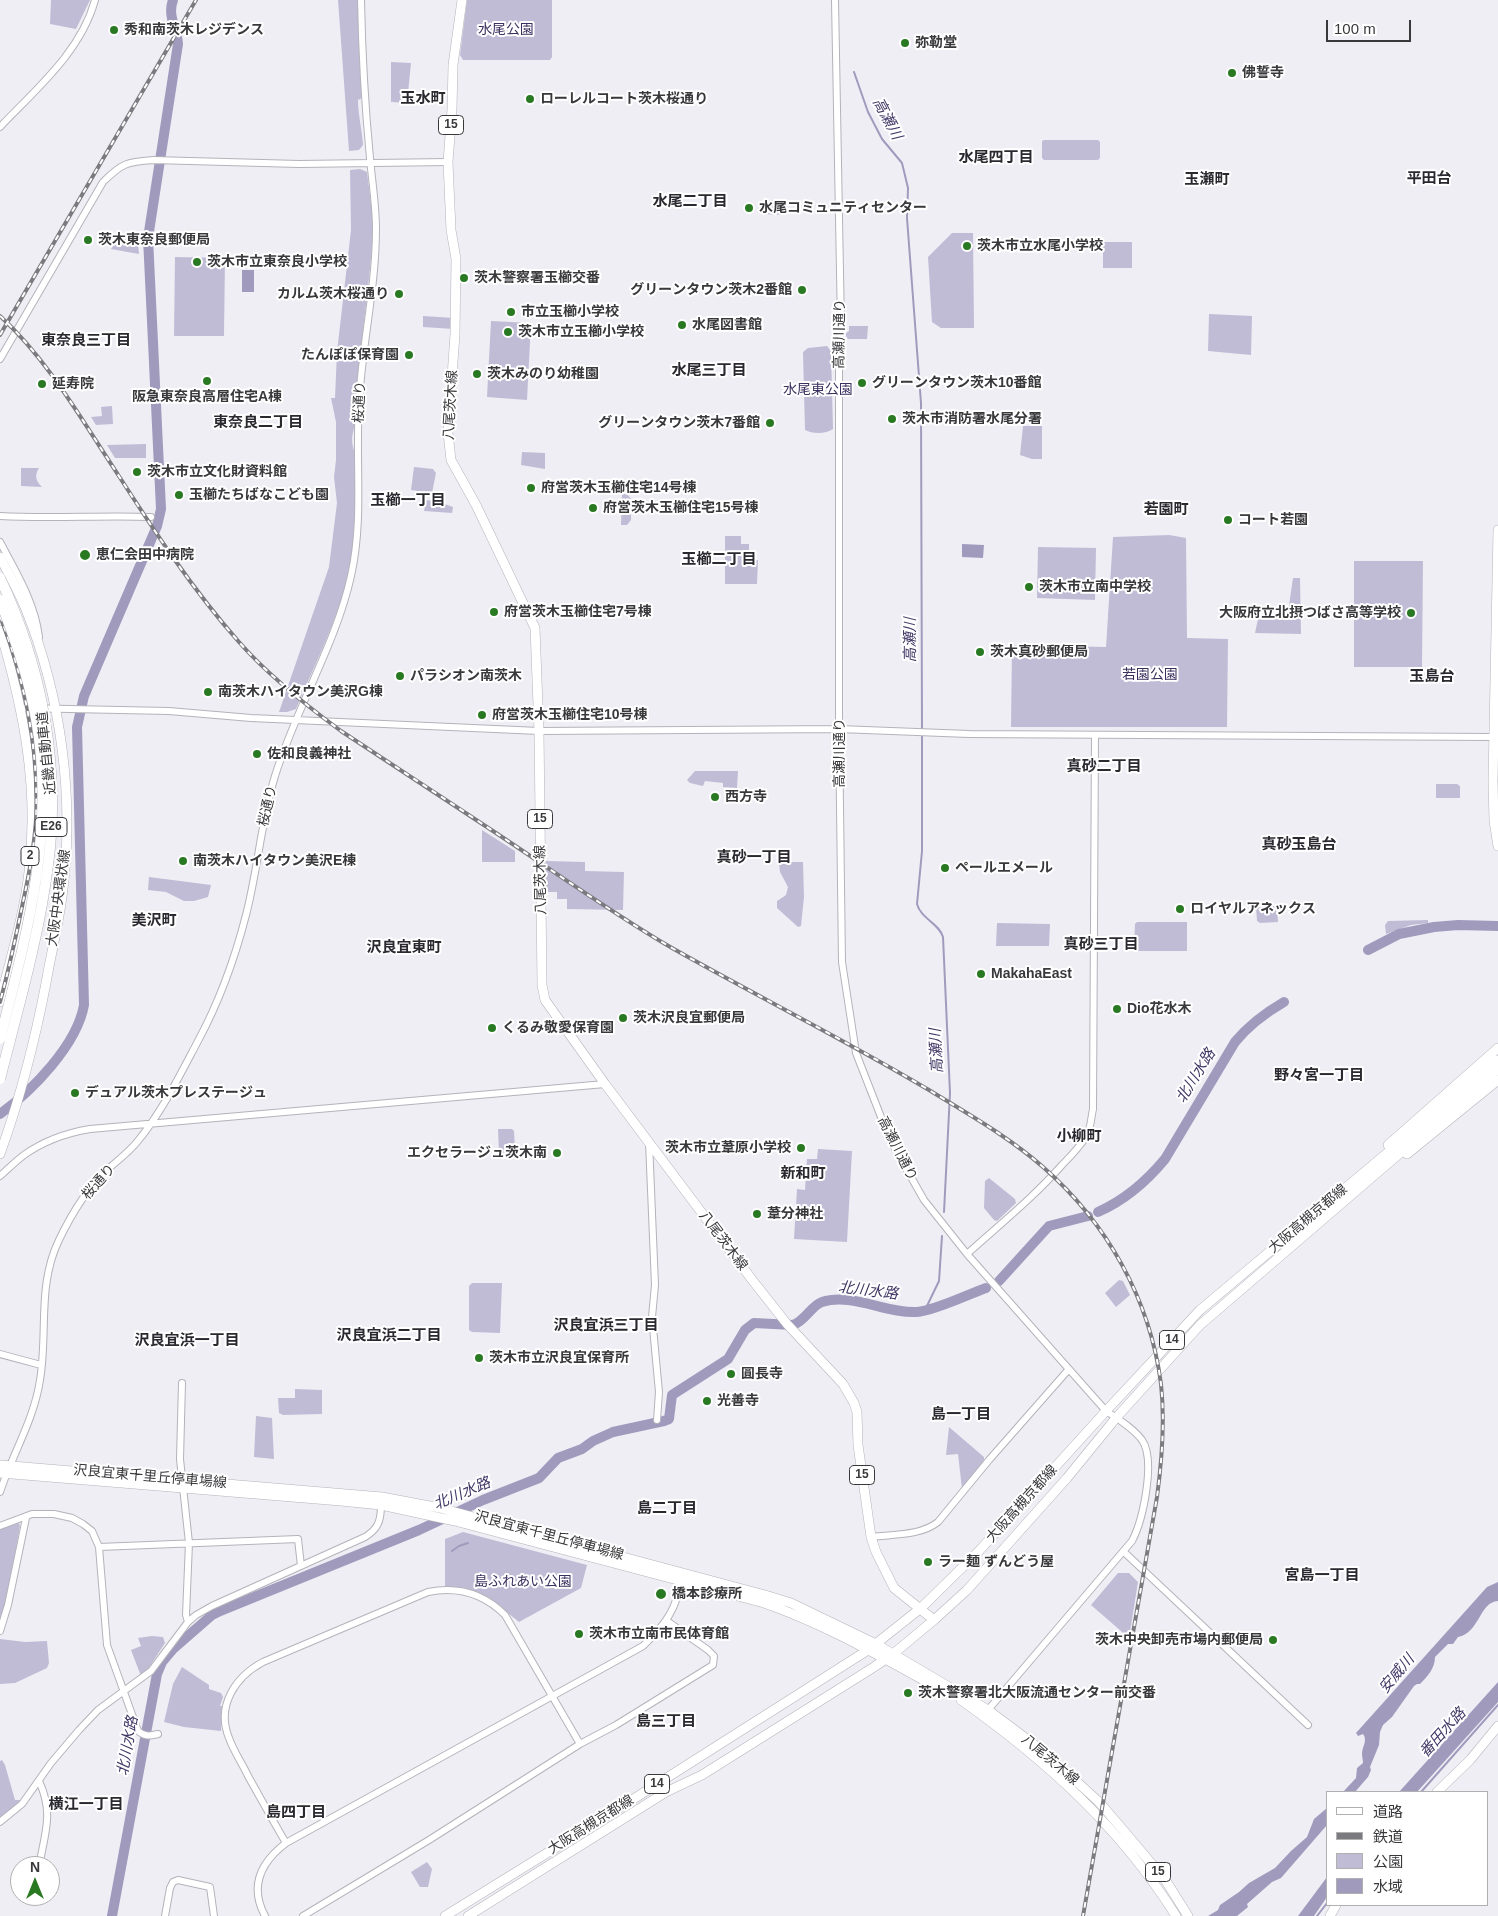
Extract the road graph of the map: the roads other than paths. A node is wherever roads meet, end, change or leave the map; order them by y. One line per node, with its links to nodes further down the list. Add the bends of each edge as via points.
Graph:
1 (95, 0): 5 (street, via 70,50)
2 (361, 0): 6 (street, 桜通り)
3 (462, 0): 7 (main road, 八尾茨木線 / 15, via 453,65)
4 (835, 0): 22 (street, 高瀬川通り, via 841,326)
5 (0, 127)
6 (370, 162): 7 (street); 8 (street, via 134,161 121,166 103,182); 21 (street, 桜通り, via 376,230 358,406 358,542 344,602)
7 (448, 162): 23 (main road, 八尾茨木線 / 15, via 451,230 456,259 456,334 448,433 450,458 480,512 535,628)
8 (0, 359)
9 (0, 516): 10 (street)
10 (151, 517)
11 (1498, 530): 18 (main road)
12 (0, 542): 17 (street, via 37,620)
13 (0, 557): 17 (main road, 大阪中央環状線, via 25,607)
14 (0, 578): 32 (highway, 近畿自動車道 / E26, bridge, via 20,625 40,689 49,746 52,804 44,892)
15 (0, 600): 28 (highway, 近畿自動車道 / E26, bridge, via 31,692 40,747 43,804 34,893)
16 (0, 630): 19 (main road, 2)
17 (41, 653): 20 (main road, 大阪中央環状線)
18 (1497, 656): 25 (main road)
19 (21, 708): 20 (street); 27 (main road, 2, via 30,766 32,837 25,899)
20 (56, 708): 21 (street); 38 (main road, 大阪中央環状線, via 66,795 67,838 62,899 27,1067)
21 (295, 719): 23 (street); 36 (street, 桜通り, via 268,799 247,914 220,996 201,1037)
22 (839, 729): 23 (street); 24 (street); 42 (street, 高瀬川通り, via 842,962 856,1053 884,1125 906,1170 924,1200)
23 (539, 730): 34 (main road, 八尾茨木線 / 15, via 542,985 545,1000)
24 (1095, 735): 25 (street); 42 (street, via 1091,1122 1081,1145 1058,1170)
25 (1494, 737): 26 (main road, via 1494,821)
26 (1498, 846)
27 (0, 1002)
28 (0, 1040)
29 (1498, 1048): 40 (main road, via 1396,1137)
30 (1498, 1060): 35 (main road, 大阪高槻京都線 / 14)
31 (1498, 1069): 35 (main road, 大阪高槻京都線 / 14)
32 (0, 1079)
33 (1498, 1080): 41 (main road, via 1373,1182)
34 (605, 1084): 36 (street); 37 (main road, 八尾茨木線 / 15)
35 (1454, 1102): 40 (main road, 大阪高槻京都線 / 14); 41 (main road, 大阪高槻京都線 / 14)
36 (152, 1123): 39 (street, via 90,1129 59,1136 23,1156); 44 (street, 桜通り, via 133,1148 94,1185 58,1240 44,1289)
37 (649, 1141): 49 (street, via 655,1285 652,1317 659,1392); 56 (main road, 八尾茨木線 / 15, via 789,1326 843,1384 854,1402)
38 (0, 1154)
39 (0, 1176)
40 (1356, 1178): 47 (main road, 大阪高槻京都線 / 14, via 1200,1310)
41 (1362, 1186): 48 (main road, 大阪高槻京都線 / 14, via 1200,1326)
42 (966, 1254): 45 (street, 高瀬川通り)
43 (0, 1354): 44 (street)
44 (41, 1365): 50 (street, 桜通り, via 41,1380 32,1412)
45 (1069, 1370): 47 (street, 高瀬川通り); 56 (street, via 938,1522 917,1532)
46 (182, 1383): 51 (street, via 180,1459)
47 (1106, 1411): 48 (street, 高瀬川通り); 63 (main road, 大阪高槻京都線 / 14, via 978,1552)
48 (1116, 1418): 59 (street, 高瀬川通り, via 1142,1440 1149,1464 1138,1528); 64 (main road, 大阪高槻京都線 / 14, via 974,1583)
49 (657, 1420)
50 (4, 1469): 51 (main road, 沢良宜東千里丘停車場線); 52 (street, 桜通り)
51 (183, 1484): 53 (main road, 沢良宜東千里丘停車場線); 57 (street); 61 (main road, 沢良宜東千里丘停車場線, via 382,1497 440,1508)
52 (0, 1492)
53 (381, 1505): 60 (street, via 380,1523 374,1532); 62 (main road, 沢良宜東千里丘停車場線, via 453,1520)
54 (26, 1518): 55 (street); 58 (street, via 32,1514 72,1518 92,1532); 67 (street)
55 (0, 1526)
56 (871, 1536): 63 (main road, 八尾茨木線 / 15, via 894,1588)
57 (190, 1543): 58 (street); 60 (street, via 298,1539); 65 (street)
58 (99, 1547): 71 (street, via 107,1645)
59 (1124, 1552): 74 (street, 高瀬川通り); 76 (street)
60 (301, 1566): 65 (street, via 212,1606)
61 (677, 1570): 62 (street); 68 (main road, 沢良宜東千里丘停車場線, via 791,1603)
62 (679, 1581): 66 (street); 68 (main road, 沢良宜東千里丘停車場線, via 788,1611)
63 (921, 1608): 64 (main road, 八尾茨木線 / 15); 68 (main road, 大阪高槻京都線 / 14)
64 (934, 1620): 69 (main road, 大阪高槻京都線 / 14)
65 (188, 1622): 71 (street, via 151,1671)
66 (667, 1622): 72 (street, via 644,1646); 81 (street, via 708,1650 714,1656 713,1666 616,1726)
67 (0, 1631)
68 (872, 1647): 69 (main road, 八尾茨木線 / 15); 70 (main road, 八尾茨木線 / 15); 92 (main road, 大阪高槻京都線 / 14)
69 (893, 1654): 70 (main road, 大阪高槻京都線 / 14); 74 (main road, 八尾茨木線 / 15)
70 (885, 1660): 73 (main road, 八尾茨木線 / 15); 93 (main road, 大阪高槻京都線 / 14)
71 (124, 1690): 79 (street, via 135,1725 145,1735); 82 (street, via 79,1730)
72 (552, 1697): 81 (street); 86 (street); 86 (street, via 505,1615 494,1605 466,1591 428,1592 263,1662 249,1670 234,1687 227,1704 226,1726 237,1757)
73 (962, 1700): 75 (main road); 80 (main road, 八尾茨木線 / 15)
74 (988, 1710): 85 (main road, 八尾茨木線 / 15, via 1043,1751 1099,1802)
75 (976, 1717)
76 (1308, 1725)
77 (1498, 1726): 83 (main road)
78 (989, 1727): 80 (main road)
79 (158, 1734)
80 (1012, 1738): 85 (main road, 八尾茨木線 / 15)
81 (580, 1744): 91 (street)
82 (39, 1781): 84 (street, via 22,1804); 87 (street, via 48,1805)
83 (1438, 1791)
84 (0, 1822)
85 (1121, 1834): 94 (main road, 八尾茨木線 / 15); 95 (main road, 八尾茨木線 / 15, via 1166,1881)
86 (286, 1843): 90 (street, via 264,1864 260,1877 257,1890)
87 (41, 1856)
88 (166, 1916): 89 (street, via 170,1888 178,1880 210,1887)
89 (214, 1916)
90 (265, 1916)
91 (303, 1916)
92 (445, 1916)
93 (468, 1916)
94 (1176, 1916)
95 (1188, 1916)

